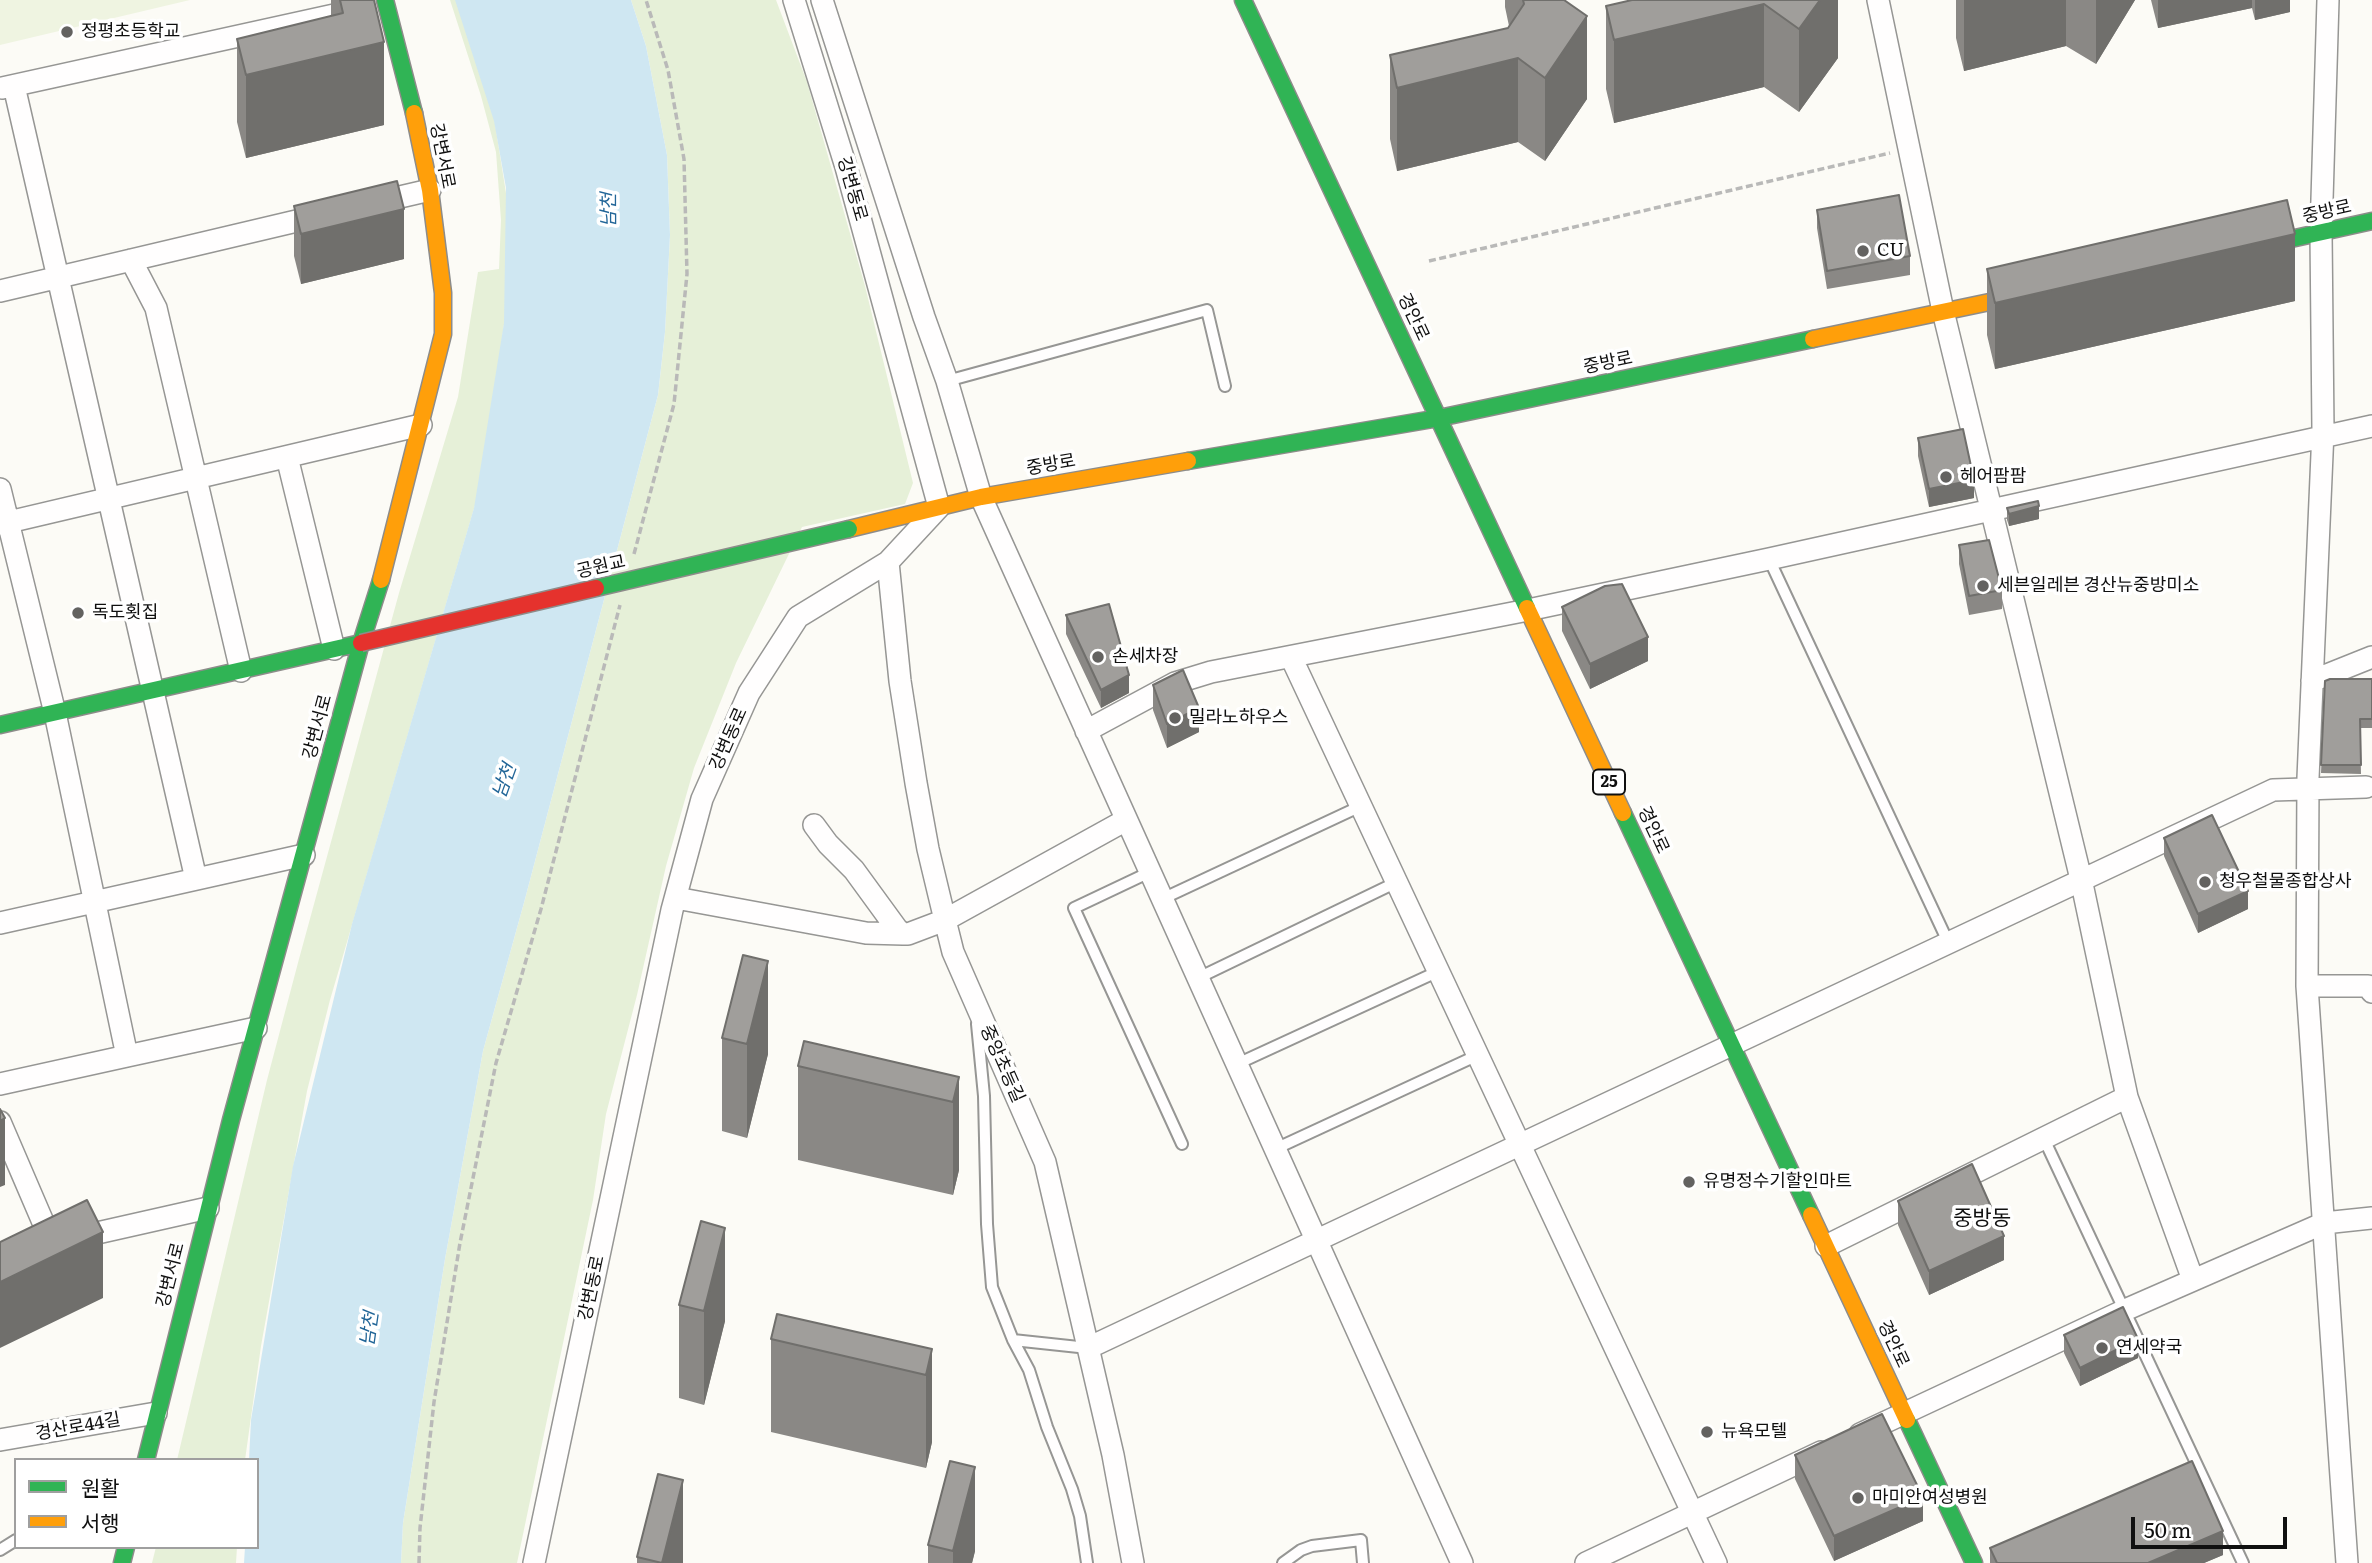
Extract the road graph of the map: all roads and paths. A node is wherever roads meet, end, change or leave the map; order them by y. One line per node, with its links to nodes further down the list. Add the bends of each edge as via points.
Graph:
1 (646, 0): 35 (path, via 668,70 684,159 687,274 674,404)
2 (794, 0): 31 (street, 강변동로, via 846,167)
3 (822, 0): 20 (street)
4 (1243, 0): 22 (street, 경안로 / 25)
5 (1878, 0): 19 (street)
6 (2328, 0): 12 (street)
7 (386, 2): 8 (street); 10 (street, 강변서로)
8 (7, 87): 16 (street)
9 (1893, 153): 15 (path)
10 (430, 190): 14 (street); 23 (street, 강변서로, via 443,293 443,334)
11 (2372, 221): 12 (street, 중방로)
12 (2321, 233): 13 (street, 중방로); 25 (street)
13 (2240, 250)
14 (131, 260): 16 (street); 27 (street, via 156,309)
15 (1429, 261)
16 (58, 277): 17 (street); 30 (street)
17 (0, 291)
18 (2037, 292): 19 (street, 중방로)
19 (1943, 311): 22 (street, 중방로); 32 (street)
20 (947, 381): 21 (lane, via 1207,310); 29 (street)
21 (1225, 386)
22 (1439, 418): 29 (street, 중방로); 39 (street, 경안로 / 25)
23 (421, 425): 26 (street); 40 (street, 강변서로)
24 (2372, 426): 25 (street)
25 (2323, 437): 32 (street); 45 (street)
26 (287, 457): 27 (street); 41 (street)
27 (195, 478): 30 (street); 44 (street)
28 (0, 489): 33 (street)
29 (981, 497): 31 (street, 중방로); 49 (street)
30 (109, 498): 33 (street); 46 (street)
31 (939, 507): 34 (street, 중방로); 37 (street, 강변동로)
32 (1991, 509): 36 (street); 58 (street)
33 (4, 523): 47 (street)
34 (849, 529): 40 (street, 공원교, bridge)
35 (633, 556)
36 (1769, 559): 39 (street); 66 (lane)
37 (888, 562): 60 (street, 강변동로, via 798,618 749,693 702,799); 64 (street, 중앙초등길, via 916,783)
38 (623, 594): 100 (path, via 496,1063 434,1402)
39 (1528, 610): 42 (street); 73 (street, 경안로 / 25)
40 (361, 643): 41 (street, 공원교); 55 (street, 강변서로)
41 (334, 649): 44 (street, 공원교)
42 (1291, 657): 49 (street, via 1175,683); 52 (street)
43 (2372, 657): 45 (street)
44 (241, 671): 46 (street, 공원교)
45 (2312, 681): 51 (street)
46 (154, 690): 47 (street, 공원교); 57 (street)
47 (55, 713): 48 (street, 공원교); 62 (street)
48 (0, 725)
49 (1086, 731): 53 (street)
50 (2366, 787): 51 (street)
51 (2308, 788): 58 (street, via 2273,790); 69 (street)
52 (1361, 806): 59 (street); 61 (lane)
53 (1126, 820): 56 (street); 64 (street)
54 (814, 825): 65 (street)
55 (304, 855): 57 (street); 72 (street, 강변서로)
56 (1150, 872): 61 (street); 81 (lane, via 1074,908)
57 (196, 879): 62 (street)
58 (2081, 879): 66 (street); 78 (street)
59 (1397, 881): 67 (street); 68 (lane)
60 (676, 898): 65 (street, via 866,933); 101 (street, 강변동로)
61 (1162, 899): 68 (street)
62 (95, 902): 63 (street); 75 (street)
63 (1, 920)
64 (945, 920): 65 (street); 71 (street, 중앙초등길)
65 (903, 934)
66 (1949, 944): 73 (street)
67 (1438, 971): 74 (street); 76 (lane)
68 (1198, 978): 76 (street)
69 (2307, 986): 70 (street, via 2368,986); 86 (street)
70 (2372, 992)
71 (976, 1006): 93 (lane, via 992,1287); 94 (street, 중앙초등길, via 1045,1162)
72 (256, 1028): 75 (street); 84 (street, 강변서로)
73 (1732, 1046): 82 (street); 89 (street, 경안로 / 25)
74 (1478, 1055): 82 (street); 83 (lane)
75 (127, 1056): 77 (street)
76 (1237, 1064): 83 (street)
77 (0, 1084)
78 (2127, 1097): 80 (street); 91 (street)
79 (0, 1122): 88 (street)
80 (2044, 1139): 89 (street); 92 (lane)
81 (1181, 1144)
82 (1520, 1145): 87 (street); 99 (street)
83 (1275, 1149): 87 (street)
84 (208, 1208): 88 (street); 95 (street, 강변서로)
85 (2372, 1218): 86 (street)
86 (2324, 1223): 91 (street); 111 (street)
87 (1316, 1241): 94 (street); 106 (street)
88 (52, 1243): 90 (street)
89 (1826, 1246): 96 (street, 경안로 / 25)
90 (0, 1269)
91 (2193, 1280): 92 (street)
92 (2124, 1310): 96 (street); 110 (lane)
93 (1013, 1340): 94 (lane); 102 (lane, via 1030,1370 1072,1489)
94 (1088, 1348): 103 (street, 중앙초등길)
95 (156, 1413): 97 (street, 경산로44길); 98 (street, 강변서로)
96 (1904, 1414): 99 (street); 109 (street, 경안로 / 25)
97 (0, 1440)
98 (145, 1458)
99 (1692, 1512): 107 (street); 108 (street)
100 (419, 1563)
101 (534, 1563)
102 (1087, 1563)
103 (1133, 1563)
104 (1283, 1563): 105 (lane, via 1312,1546 1361,1540)
105 (1363, 1563)
106 (1462, 1563)
107 (1586, 1563)
108 (1716, 1563)
109 (1974, 1563)
110 (2243, 1563)
111 (2347, 1563)

